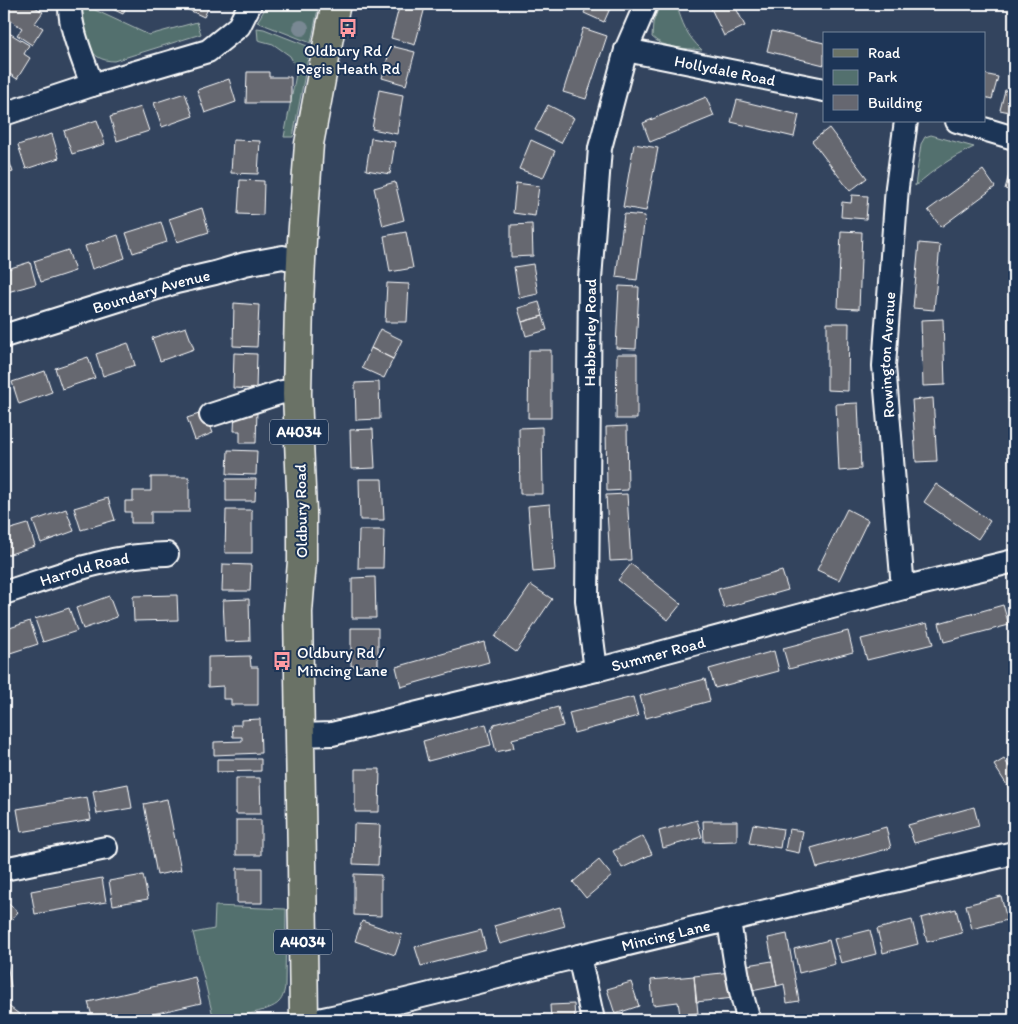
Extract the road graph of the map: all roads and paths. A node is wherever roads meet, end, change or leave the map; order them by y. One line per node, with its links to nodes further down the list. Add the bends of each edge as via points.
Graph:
1 (70, 4): 6 (street, via 74,31)
2 (250, 4): 6 (street, via 239,26 208,51)
3 (336, 4): 12 (main road, Oldbury Road / A4034, via 309,144)
4 (646, 4): 5 (street, Habberley Road)
5 (626, 50): 7 (street, Hollydale Road); 20 (street, Habberley Road, via 600,148 590,279 587,600)
6 (92, 84): 8 (street)
7 (823, 90)
8 (4, 114)
9 (906, 122): 18 (street, Rowington Avenue, via 897,187 884,366)
10 (960, 122): 11 (street)
11 (1014, 138)
12 (301, 262): 13 (street, Boundary Avenue, via 283,257 244,264); 14 (main road, Oldbury Road / A4034)
13 (4, 336)
14 (297, 394): 15 (street, via 282,392); 21 (main road, Oldbury Road / A4034, via 302,512 298,612)
15 (211, 415)
16 (167, 554): 19 (street, Harrold Road, via 96,564)
17 (1014, 561): 18 (street, Summer Road)
18 (903, 588): 20 (street, Summer Road)
19 (4, 593)
20 (596, 670): 21 (street, Summer Road, via 332,734)
21 (300, 735): 27 (main road, Oldbury Road / A4034)
22 (106, 848): 24 (street)
23 (1014, 854): 25 (street, Mincing Lane)
24 (4, 869)
25 (729, 920): 26 (street, Mincing Lane); 30 (street, via 742,1000)
26 (579, 956): 28 (street, Mincing Lane); 29 (street)
27 (304, 1020)
28 (318, 1020)
29 (593, 1020)
30 (749, 1020)

